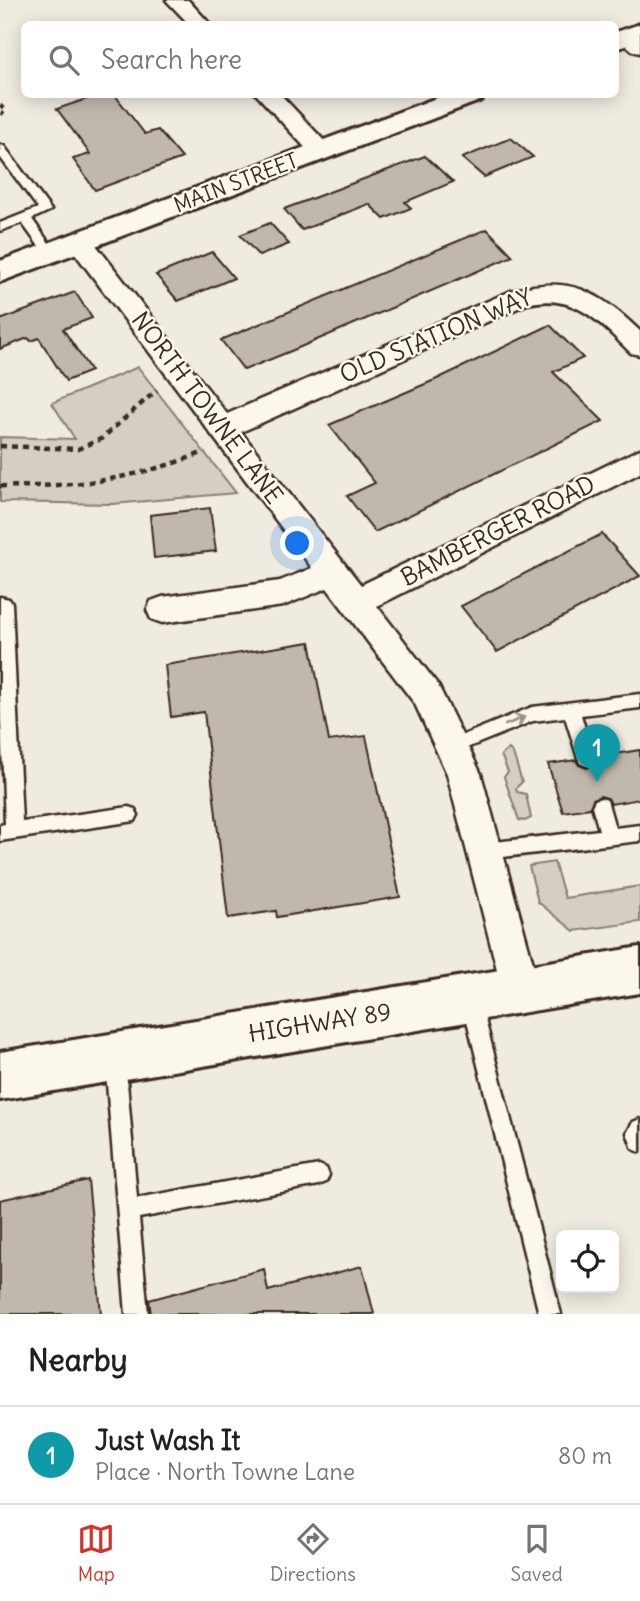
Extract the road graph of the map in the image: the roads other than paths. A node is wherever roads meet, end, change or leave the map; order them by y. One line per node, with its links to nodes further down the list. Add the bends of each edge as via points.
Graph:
1 (176, 0): 2 (street)
2 (197, 21)
3 (271, 98): 6 (street)
4 (461, 98): 6 (street, MAIN STREET)
5 (0, 149): 7 (lane, via 45,210)
6 (321, 151): 9 (street, MAIN STREET)
7 (26, 218): 8 (lane); 10 (lane)
8 (0, 227)
9 (80, 242): 10 (street, MAIN STREET); 13 (street, NORTH TOWNE LANE)
10 (50, 253): 11 (street, MAIN STREET)
11 (0, 272)
12 (640, 346): 13 (street, OLD STATION WAY, via 590,302 559,291 538,291)
13 (215, 439): 15 (street, NORTH TOWNE LANE)
14 (640, 460): 16 (street, BAMBERGER ROAD)
15 (333, 572): 16 (street, NORTH TOWNE LANE); 18 (street, via 283,593)
16 (356, 602): 21 (street, NORTH TOWNE LANE, via 427,695)
17 (0, 603): 25 (lane, via 4,603)
18 (162, 610)
19 (640, 701): 20 (lane)
20 (571, 709): 21 (lane, one-way to 20, via 532,714); 22 (lane)
21 (452, 747): 28 (street, NORTH TOWNE LANE)
22 (586, 758)
23 (601, 806): 27 (lane)
24 (129, 815): 25 (lane)
25 (7, 832)
26 (640, 833): 27 (lane)
27 (609, 836): 28 (lane)
28 (486, 851): 30 (street, NORTH TOWNE LANE)
29 (640, 970): 30 (street, HIGHWAY 89)
30 (521, 989): 31 (street, HIGHWAY 89)
31 (471, 997): 32 (street, HIGHWAY 89); 39 (lane)
32 (115, 1057): 33 (street, HIGHWAY 89); 37 (lane)
33 (0, 1076)
34 (640, 1129): 35 (lane)
35 (640, 1142)
36 (319, 1175): 37 (lane)
37 (128, 1210): 38 (lane)
38 (137, 1314)
39 (550, 1314)

